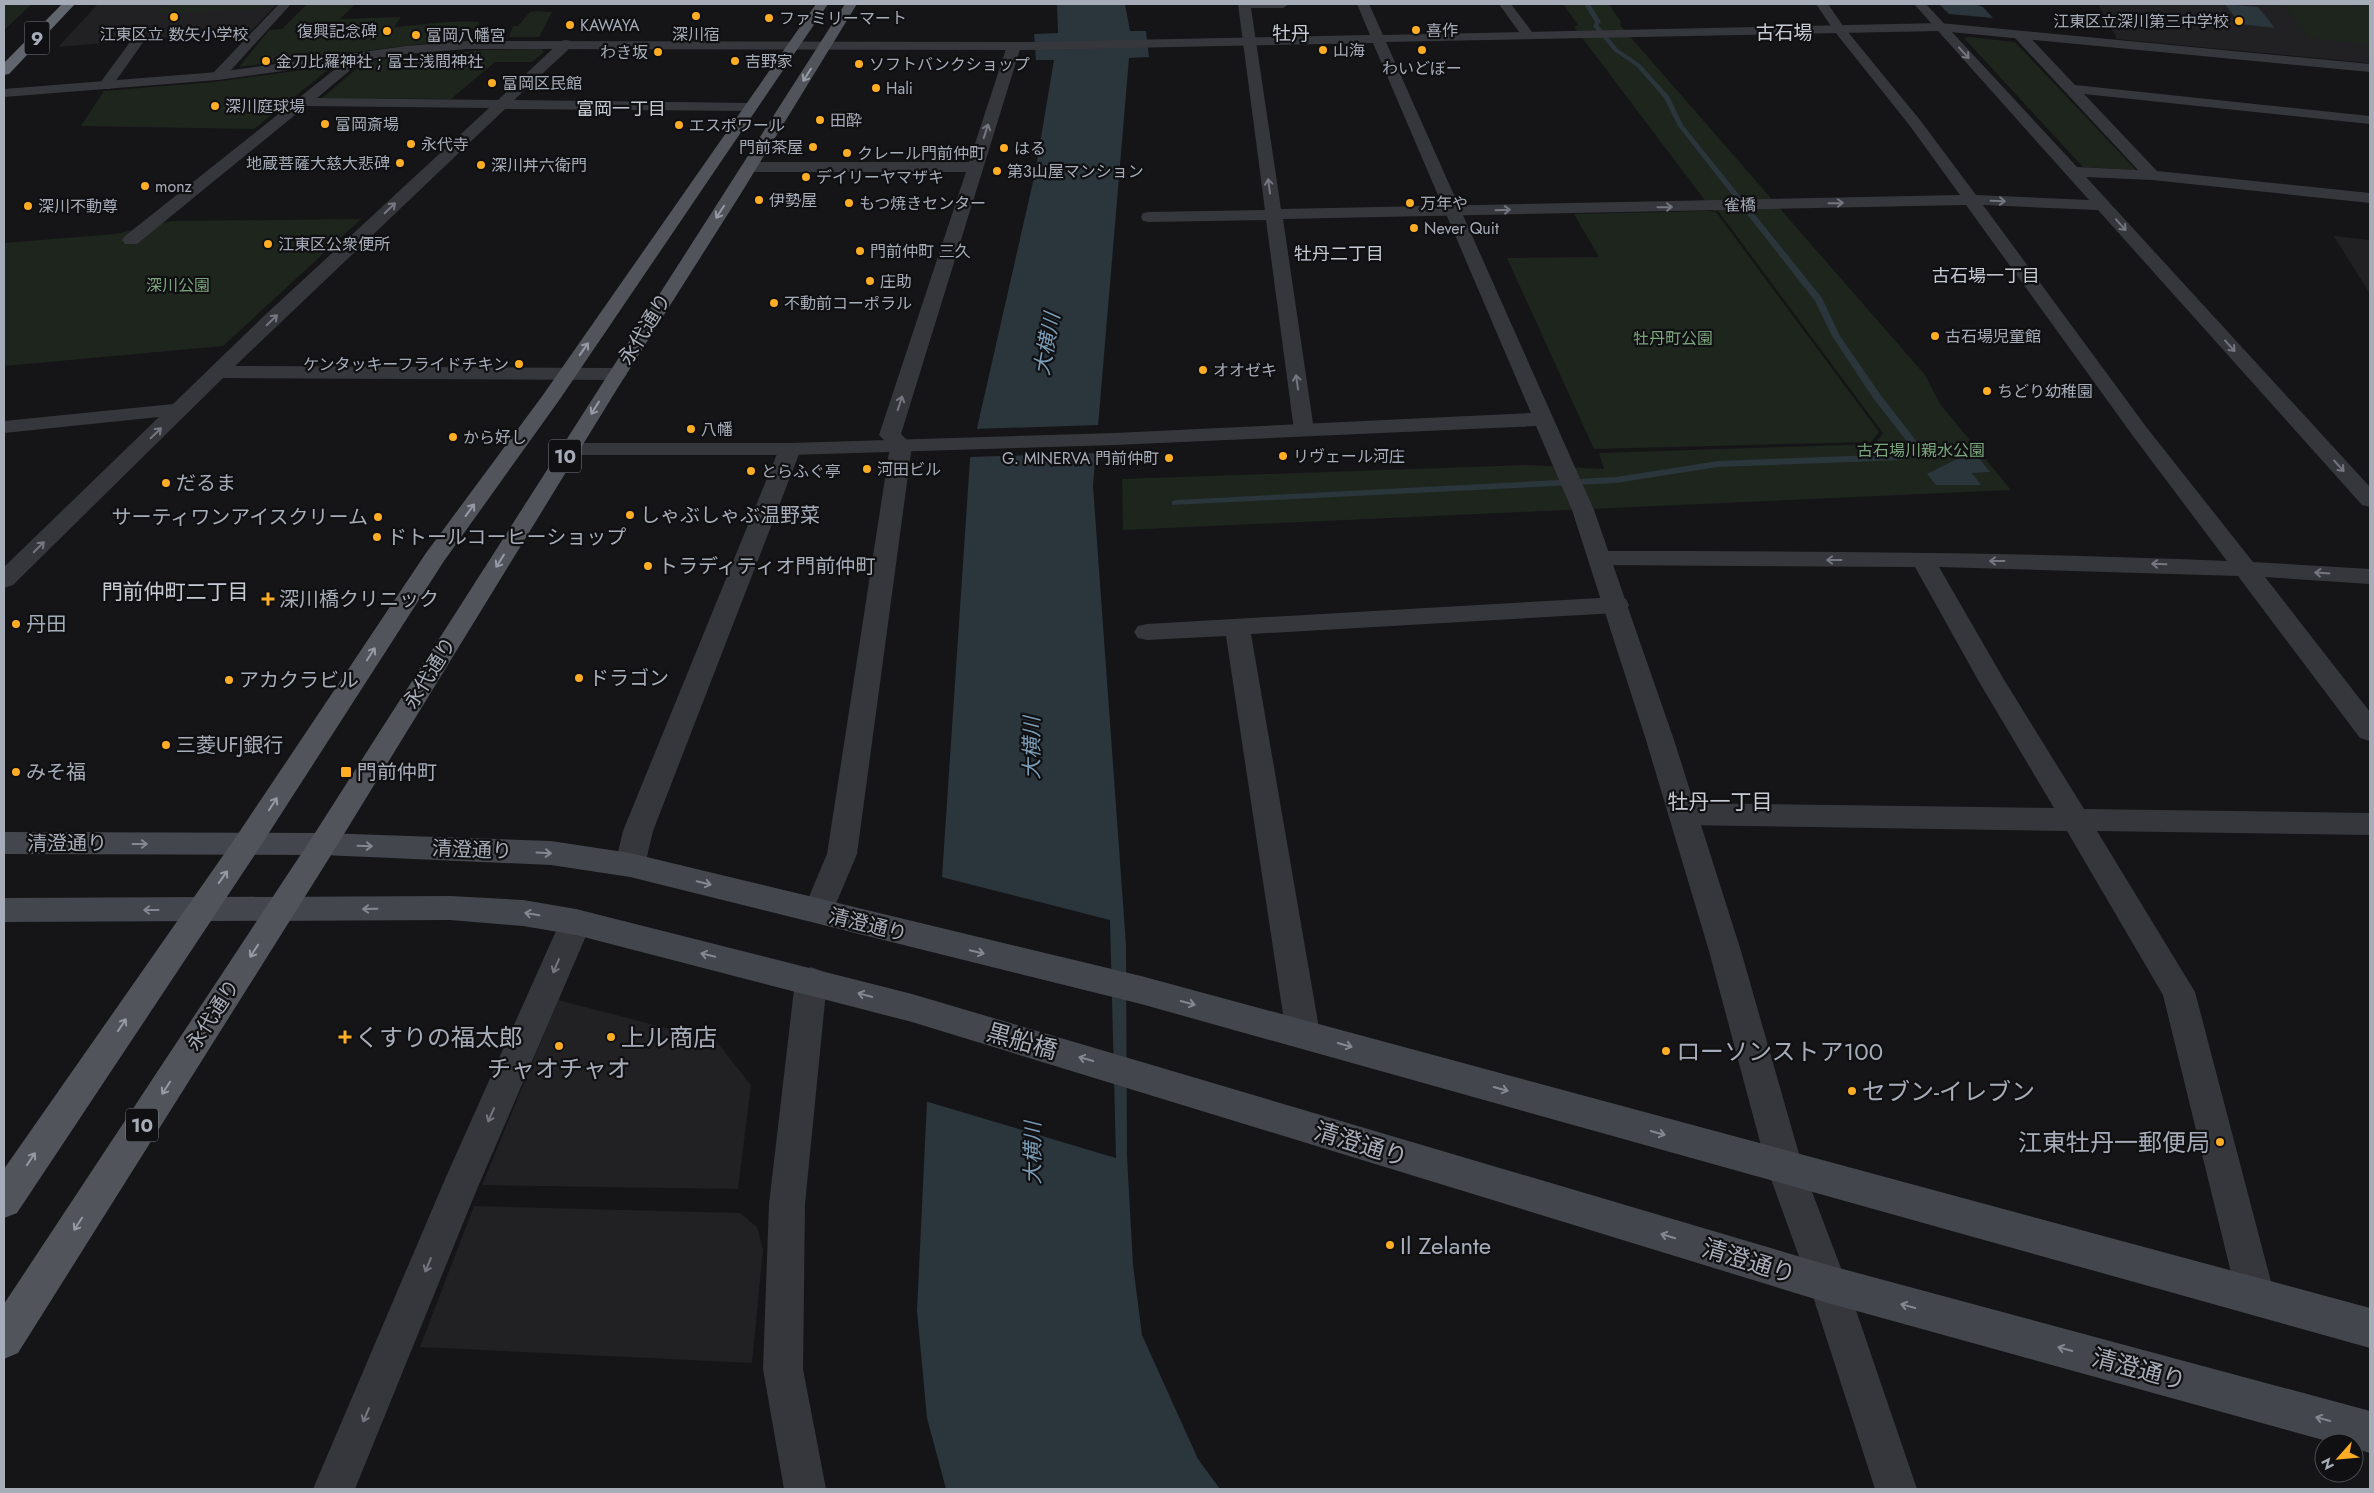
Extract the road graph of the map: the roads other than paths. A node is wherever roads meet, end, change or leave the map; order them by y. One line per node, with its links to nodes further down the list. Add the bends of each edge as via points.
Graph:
1 (69, 4): 21 (highway, 9)
2 (82, 4): 21 (highway, via 61,25)
3 (285, 4): 27 (street)
4 (822, 4): 22 (main road, 永代通り / 10)
5 (851, 4): 20 (main road, 永代通り / 10)
6 (1245, 4): 7 (street); 17 (street)
7 (1283, 4)
8 (1364, 4): 16 (street)
9 (1505, 4): 15 (street)
10 (1822, 4): 13 (street)
11 (1920, 4): 12 (street)
12 (1940, 27): 13 (street); 14 (street); 37 (street, one-way to 37)
13 (1839, 29): 15 (street); 40 (street, via 1914,123)
14 (2020, 35): 25 (street); 29 (street)
15 (1529, 36): 16 (street)
16 (1379, 39): 17 (street); 42 (street)
17 (1249, 41): 23 (street); 43 (street, one-way to 17)
18 (138, 42): 28 (street)
19 (566, 44): 22 (street); 24 (street, via 467,45); 32 (street)
20 (825, 44): 22 (street); 23 (street); 35 (main road, 永代通り / 10, one-way to 35)
21 (30, 45): 26 (highway, 9)
22 (793, 45): 33 (main road, 永代通り / 10)
23 (1020, 46): 36 (street, one-way to 23)
24 (359, 57): 27 (street); 31 (street)
25 (2370, 69)
26 (4, 71)
27 (218, 76): 28 (street)
28 (104, 86): 30 (street)
29 (2072, 89): 34 (street); 38 (street)
30 (4, 93)
31 (305, 102): 32 (street); 45 (street, via 265,130)
32 (500, 104): 33 (street); 46 (street, one-way to 32)
33 (750, 107): 47 (main road, 永代通り / 10, one-way to 33)
34 (2370, 120)
35 (748, 166): 36 (street); 48 (main road, 永代通り / 10, one-way to 48)
36 (974, 167): 53 (street, one-way to 36, via 890,435)
37 (2073, 172): 38 (street); 41 (street)
38 (2152, 175): 39 (street)
39 (2370, 198)
40 (1969, 200): 41 (street, 雀橋, one-way to 41); 42 (street, 雀橋, one-way to 40); 59 (street)
41 (2102, 205): 56 (street, one-way to 56)
42 (1454, 211): 43 (street, 雀橋); 50 (street)
43 (1273, 214): 44 (street, 雀橋); 52 (street, one-way to 43)
44 (1149, 217)
45 (131, 240)
46 (219, 372): 47 (street); 49 (street)
47 (566, 373): 48 (street); 71 (main road, 永代通り / 10, one-way to 47, via 434,558 550,400)
48 (617, 374): 54 (main road, 永代通り / 10, one-way to 54)
49 (180, 409): 51 (street); 61 (street, one-way to 49)
50 (1545, 419): 52 (street); 57 (street)
51 (4, 428)
52 (1304, 430): 53 (street)
53 (901, 445): 55 (street); 76 (street, via 842,854)
54 (569, 448): 55 (street); 70 (main road, 永代通り / 10, one-way to 70)
55 (790, 449): 72 (street, via 642,822)
56 (2370, 500)
57 (1600, 558): 58 (street, one-way to 57); 62 (street)
58 (1923, 560): 59 (street, one-way to 58, via 2067,561); 67 (street, via 1990,680)
59 (2244, 568): 60 (street, one-way to 59); 65 (street)
60 (2370, 576)
61 (4, 580)
62 (1617, 605): 63 (street); 66 (street)
63 (1237, 627): 64 (street); 79 (street)
64 (1147, 632)
65 (2370, 731)
66 (1682, 814): 67 (street); 81 (street, via 1725,952)
67 (2075, 819): 68 (street); 84 (street, via 2179,992)
68 (2370, 824)
69 (4, 843): 71 (main road, 清澄通り, one-way to 71)
70 (323, 844): 71 (main road, 清澄通り); 72 (main road, 清澄通り, one-way to 72, via 550,853); 75 (main road, 永代通り / 10)
71 (246, 845): 74 (main road, 永代通り / 10, one-way to 71)
72 (630, 865): 76 (main road, 清澄通り, one-way to 76)
73 (4, 910): 74 (main road, one-way to 73)
74 (200, 910): 75 (main road); 82 (main road, 永代通り / 10, one-way to 74)
75 (280, 910): 77 (main road, one-way to 75, via 523,913 450,908); 86 (main road, 永代通り / 10, one-way to 86)
76 (818, 912): 79 (main road, 清澄通り, one-way to 79, via 1141,990)
77 (576, 922): 78 (main road, one-way to 77); 88 (street, one-way to 88, via 459,1189)
78 (811, 981): 80 (main road, 黒船橋, one-way to 78); 89 (street, via 787,1204 783,1370)
79 (1303, 1034): 81 (main road, one-way to 81)
80 (1133, 1073): 83 (main road, 清澄通り, one-way to 80)
81 (1785, 1168): 83 (street); 84 (main road)
82 (4, 1200)
83 (1828, 1284): 87 (main road, 清澄通り, one-way to 83); 90 (street)
84 (2256, 1297): 85 (main road)
85 (2370, 1328)
86 (4, 1339)
87 (2370, 1432)
88 (334, 1489)
89 (804, 1489)
90 (1896, 1489)

